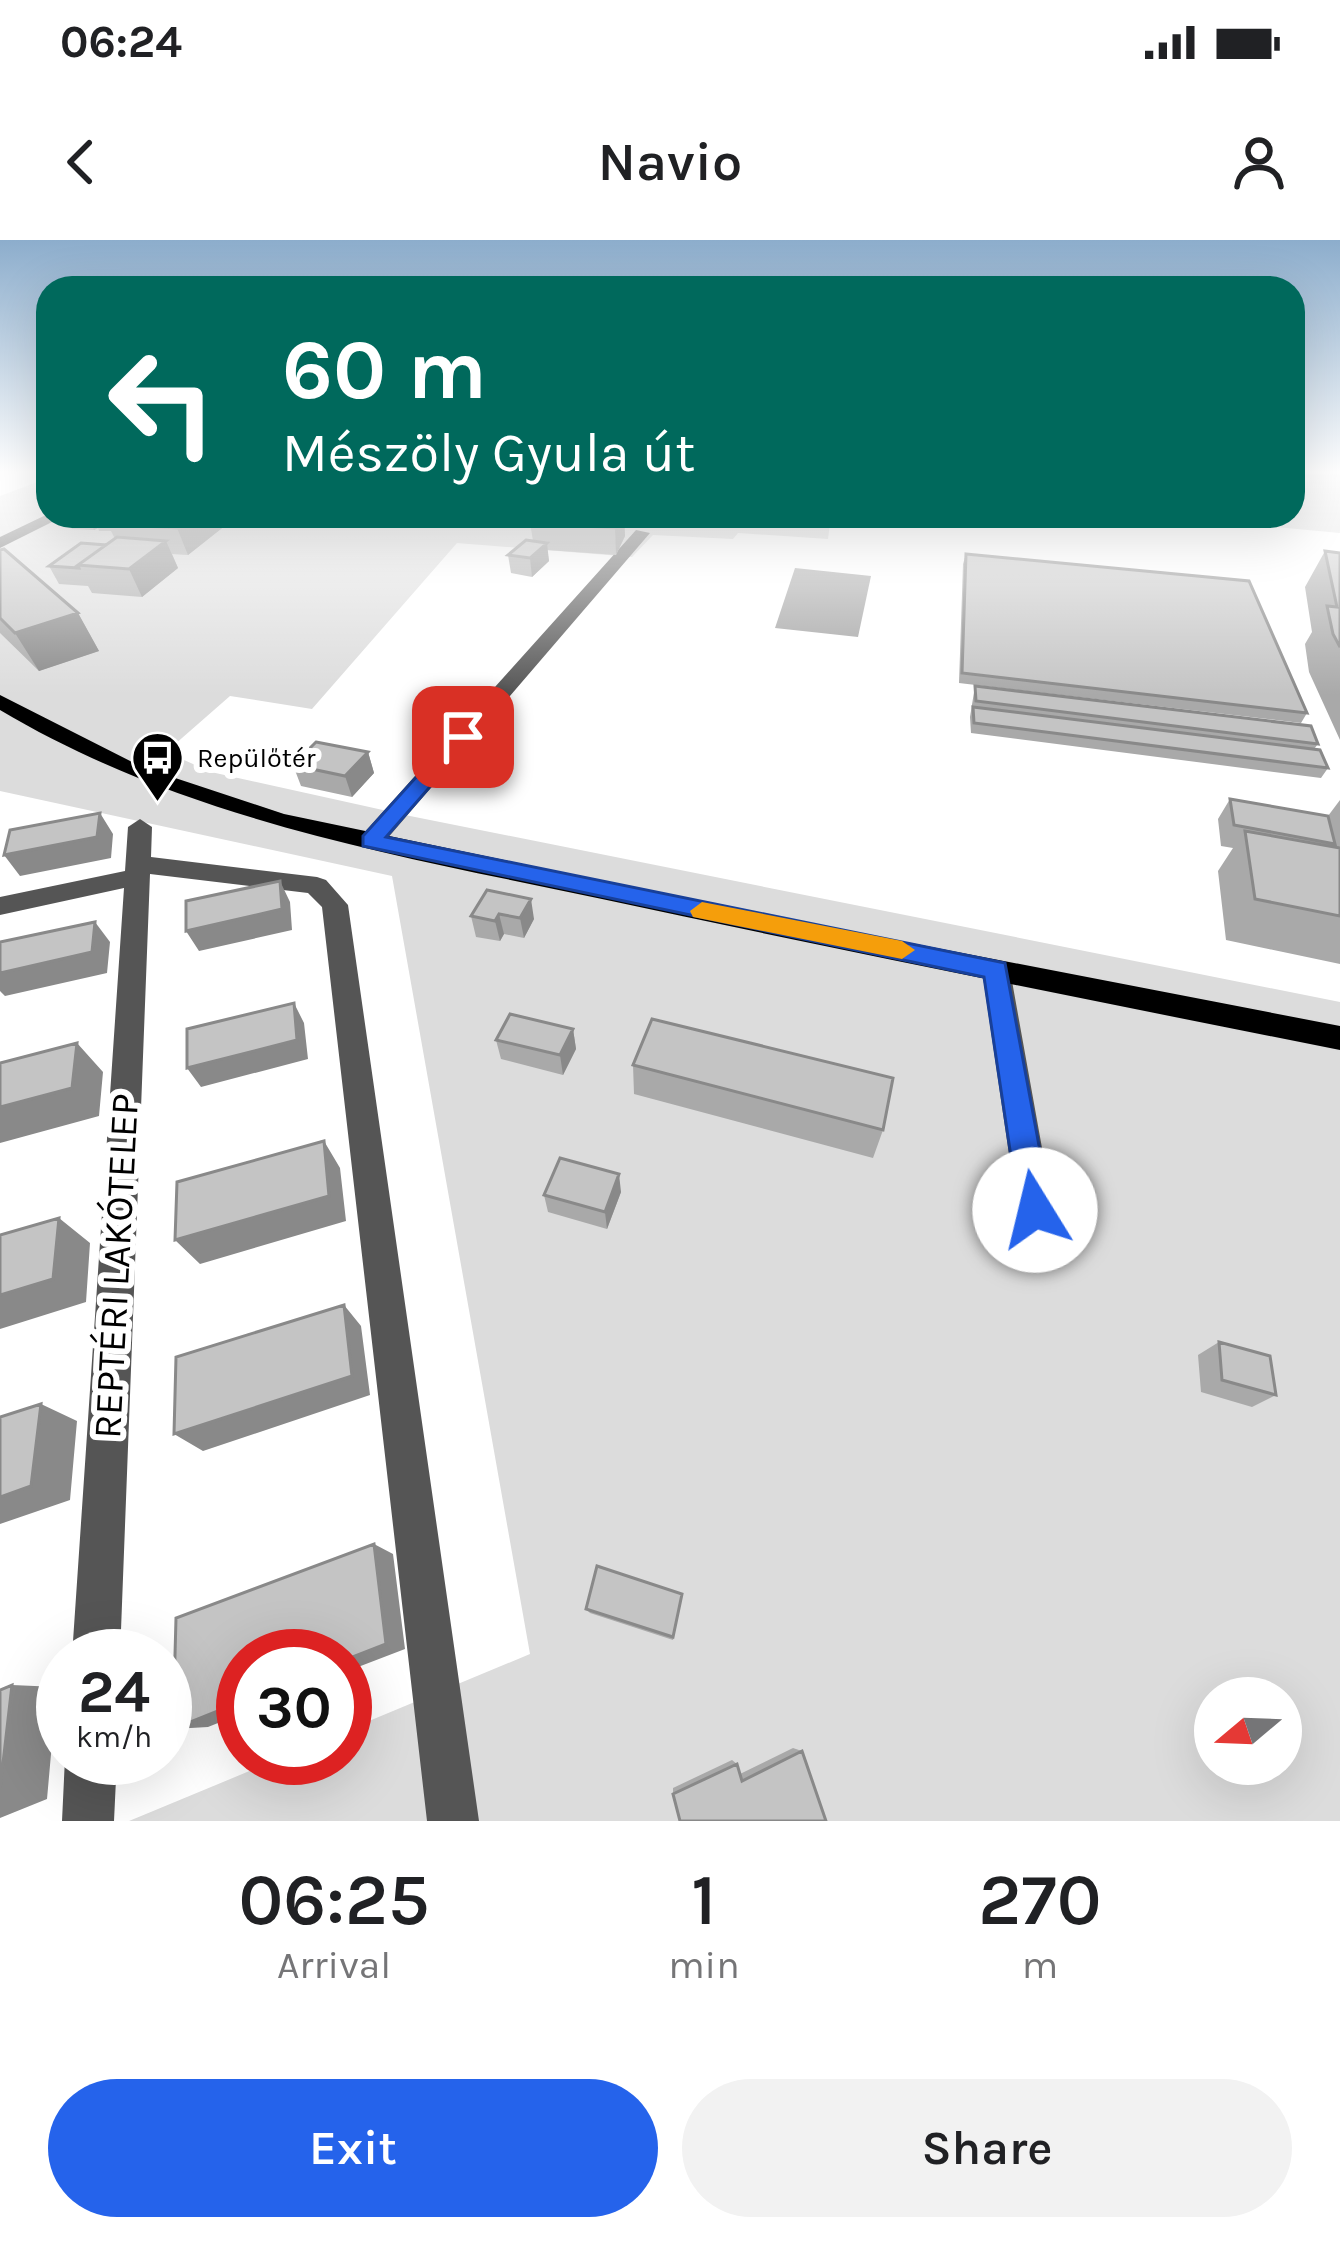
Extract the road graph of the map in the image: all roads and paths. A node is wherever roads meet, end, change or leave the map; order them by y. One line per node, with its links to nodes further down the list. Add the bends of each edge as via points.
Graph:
1 (629, 548): 3 (street)
2 (0, 700): 3 (main road, via 67,743 167,785)
3 (371, 841): 6 (main road)
4 (137, 856): 5 (street); 9 (street, REPTÉRI LAKÓTELEP); 12 (street, via 302,882 334,905)
5 (0, 906)
6 (996, 970): 7 (main road); 8 (street)
7 (1340, 1038)
8 (1035, 1210)
9 (98, 1629)
10 (90, 1785): 11 (street)
11 (88, 1821)
12 (453, 1821)

